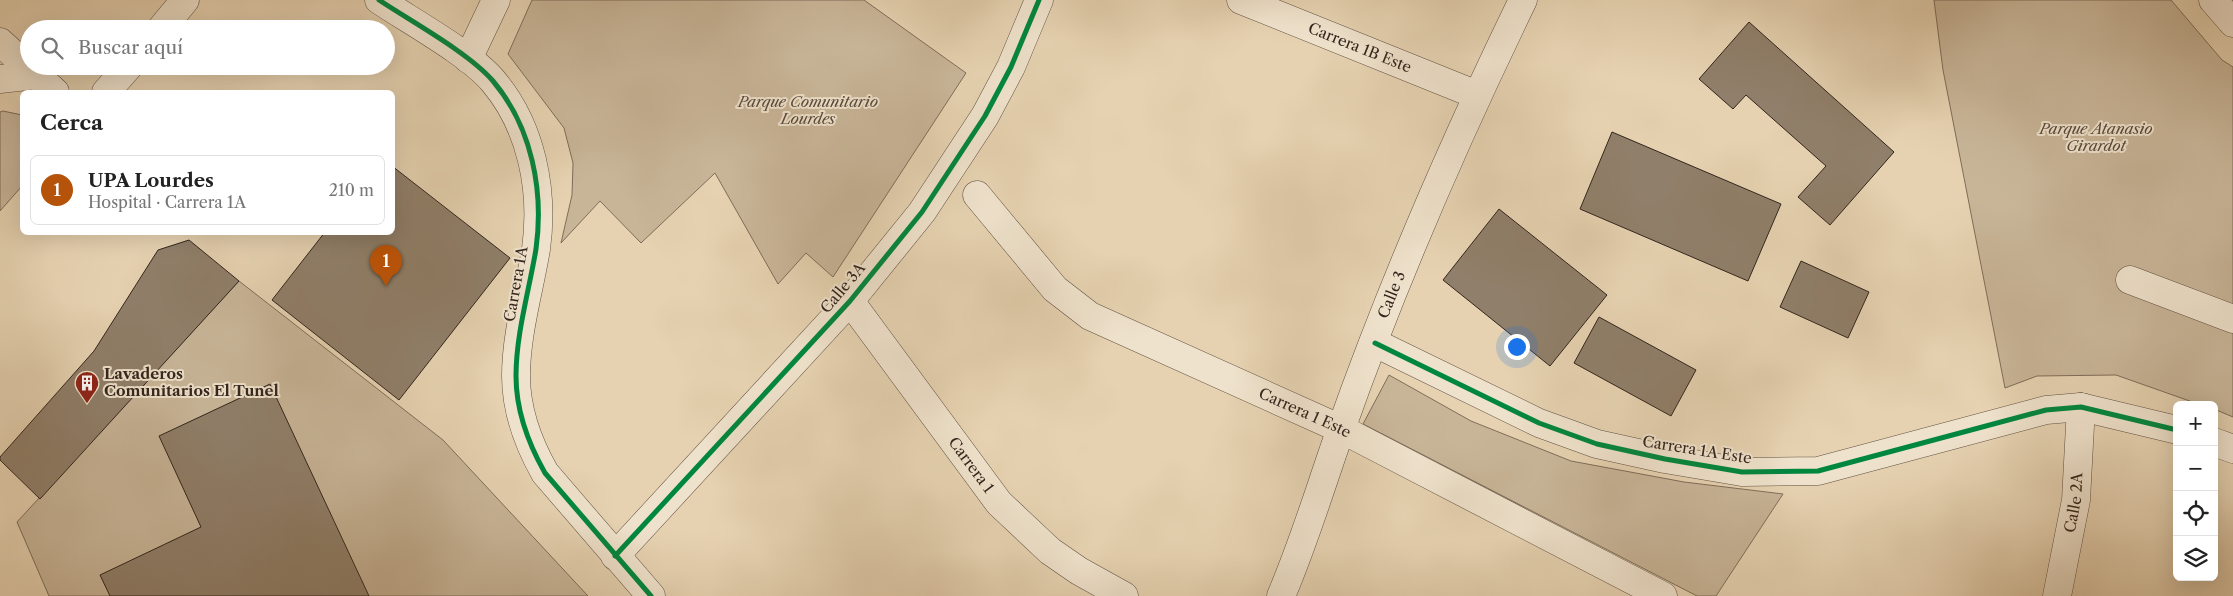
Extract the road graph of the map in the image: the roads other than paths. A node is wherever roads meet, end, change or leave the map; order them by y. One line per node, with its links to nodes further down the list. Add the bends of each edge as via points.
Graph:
1 (185, 0): 8 (street)
2 (379, 0): 11 (street, Carrera 1A)
3 (496, 0): 11 (street)
4 (1039, 0): 21 (street, Calle 3A, via 1011,67 954,166 922,212)
5 (1241, 0): 18 (street, Carrera 1B Este)
6 (1523, 0): 18 (street, Calle 3)
7 (2213, 0): 9 (street)
8 (168, 20)
9 (2233, 23)
10 (0, 42): 12 (street)
11 (468, 59): 29 (street, Carrera 1A, via 492,81 510,105 523,131 538,189 536,248 517,351 518,402 523,427 545,473)
12 (20, 60)
13 (36, 75): 16 (street)
14 (121, 75): 17 (street)
15 (0, 79): 16 (street)
16 (46, 84)
17 (108, 90)
18 (1477, 95): 23 (street, Calle 3, via 1428,205)
19 (977, 195): 25 (street, Carrera 1 Este, via 1055,289 1090,316)
20 (2130, 280): 22 (street)
21 (850, 300): 29 (street, Calle 3A); 31 (street, Carrera 1, via 999,503 1050,551)
22 (2233, 319)
23 (1375, 343): 24 (street, Carrera 1A Este, via 1539,423 1588,441 1742,472 1818,471 2046,410); 25 (street, Calle 3)
24 (2082, 407): 26 (street, Carrera 1A Este); 34 (street, Calle 2A, via 2076,500)
25 (1341, 429): 32 (street, Calle 3, via 1318,502); 33 (street, Carrera 1 Este)
26 (2173, 429)
27 (2218, 443): 28 (street)
28 (2233, 449)
29 (615, 556): 30 (street, Carrera 1A)
30 (651, 596)
31 (1124, 596)
32 (1281, 596)
33 (1663, 596)
34 (2057, 596)

